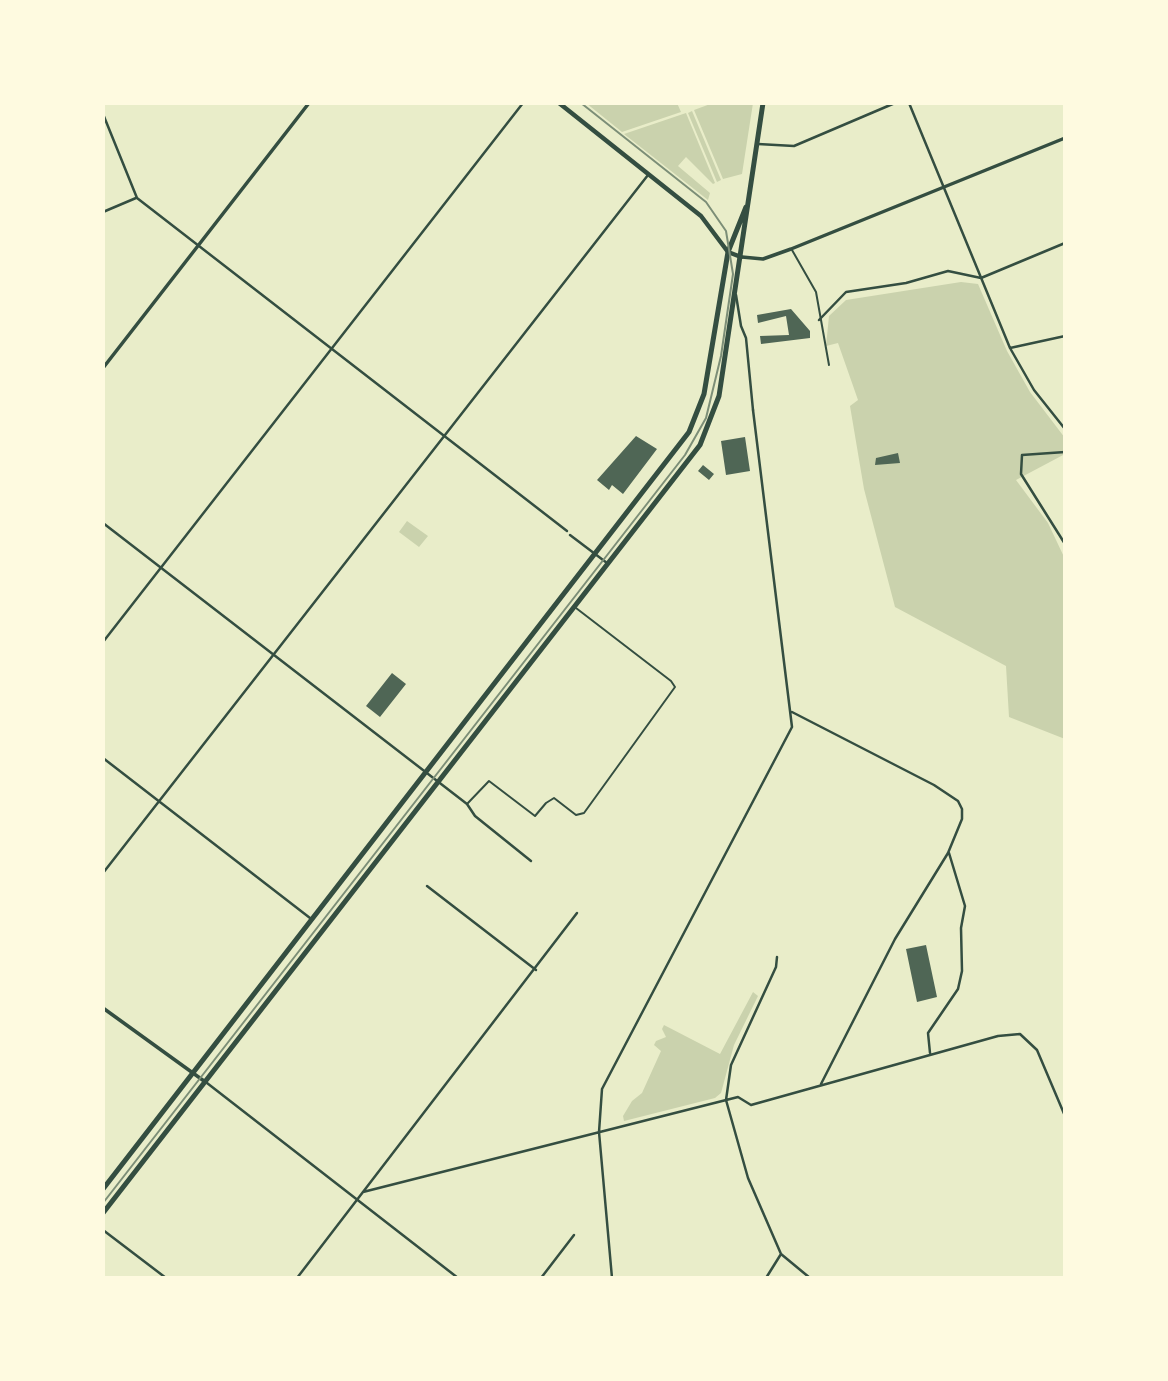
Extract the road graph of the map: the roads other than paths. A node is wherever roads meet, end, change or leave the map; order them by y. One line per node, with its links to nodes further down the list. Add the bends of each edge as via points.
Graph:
1 (309, 103): 16 (street)
2 (523, 103): 25 (street)
3 (559, 103): 10 (main road)
4 (763, 103): 9 (highway)
5 (895, 103): 9 (street, via 794,146)
6 (909, 103): 11 (street)
7 (103, 114): 12 (street)
8 (1065, 138): 11 (street)
9 (758, 144): 13 (highway)
10 (649, 174): 18 (main road, via 701,216); 29 (street)
11 (943, 187): 17 (street); 20 (street)
12 (137, 198): 14 (street); 16 (street)
13 (749, 201): 18 (highway); 19 (highway)
14 (103, 212)
15 (1065, 243): 20 (street)
16 (198, 247): 25 (street); 27 (street)
17 (791, 249): 19 (street, via 763,259); 22 (lane, via 816,292)
18 (728, 252): 19 (main road); 33 (highway, via 704,394 689,432)
19 (742, 257): 21 (highway)
20 (981, 278): 22 (street, via 948,271 846,292); 24 (street)
21 (736, 295): 34 (highway, via 719,396 707,431); 39 (street, via 746,338)
22 (819, 320): 26 (lane)
23 (1065, 336): 24 (street)
24 (1010, 348): 28 (street, via 1034,390)
25 (332, 350): 29 (street); 35 (street)
26 (829, 365)
27 (103, 368)
28 (1065, 429)
29 (442, 437): 33 (street); 38 (street)
30 (1065, 453): 32 (street, via 1022,455 1021,474)
31 (103, 523): 35 (street)
32 (1065, 544)
33 (596, 555): 34 (street); 41 (highway)
34 (609, 565): 36 (highway)
35 (161, 569): 37 (street); 38 (street)
36 (575, 607): 42 (highway); 44 (lane, via 675,687 584,813 576,815 554,798 535,816 489,781)
37 (103, 642)
38 (272, 654): 41 (street); 43 (street)
39 (791, 712): 45 (street, via 958,801 962,819); 60 (street, via 792,727 785,744 602,1088)
40 (103, 758): 43 (street)
41 (425, 774): 42 (street); 50 (highway)
42 (438, 783): 44 (street); 56 (highway)
43 (160, 801): 47 (street); 50 (street)
44 (467, 804): 46 (street, via 475,816)
45 (948, 853): 54 (street, via 965,906 962,971 958,989 928,1033); 57 (street, via 895,939)
46 (531, 861)
47 (103, 873)
48 (427, 886): 52 (street)
49 (578, 914): 52 (street)
50 (313, 920): 55 (highway)
51 (777, 957): 58 (street, via 731,1065)
52 (536, 970): 62 (street)
53 (103, 1008): 55 (street)
54 (930, 1053): 57 (street); 59 (street, via 1020,1034 1037,1050)
55 (193, 1073): 56 (street); 61 (highway)
56 (204, 1081): 63 (street); 64 (highway)
57 (821, 1084): 58 (street, via 751,1105 738,1097)
58 (726, 1100): 60 (street); 67 (street, via 748,1178)
59 (1065, 1116)
60 (599, 1132): 62 (street); 72 (street)
61 (103, 1189)
62 (363, 1192): 63 (street)
63 (357, 1199): 69 (street); 70 (street)
64 (103, 1213)
65 (103, 1230): 68 (street)
66 (574, 1235): 71 (street)
67 (780, 1254): 73 (street); 74 (street)
68 (166, 1278)
69 (297, 1278)
70 (458, 1278)
71 (541, 1278)
72 (612, 1278)
73 (766, 1278)
74 (810, 1278)

